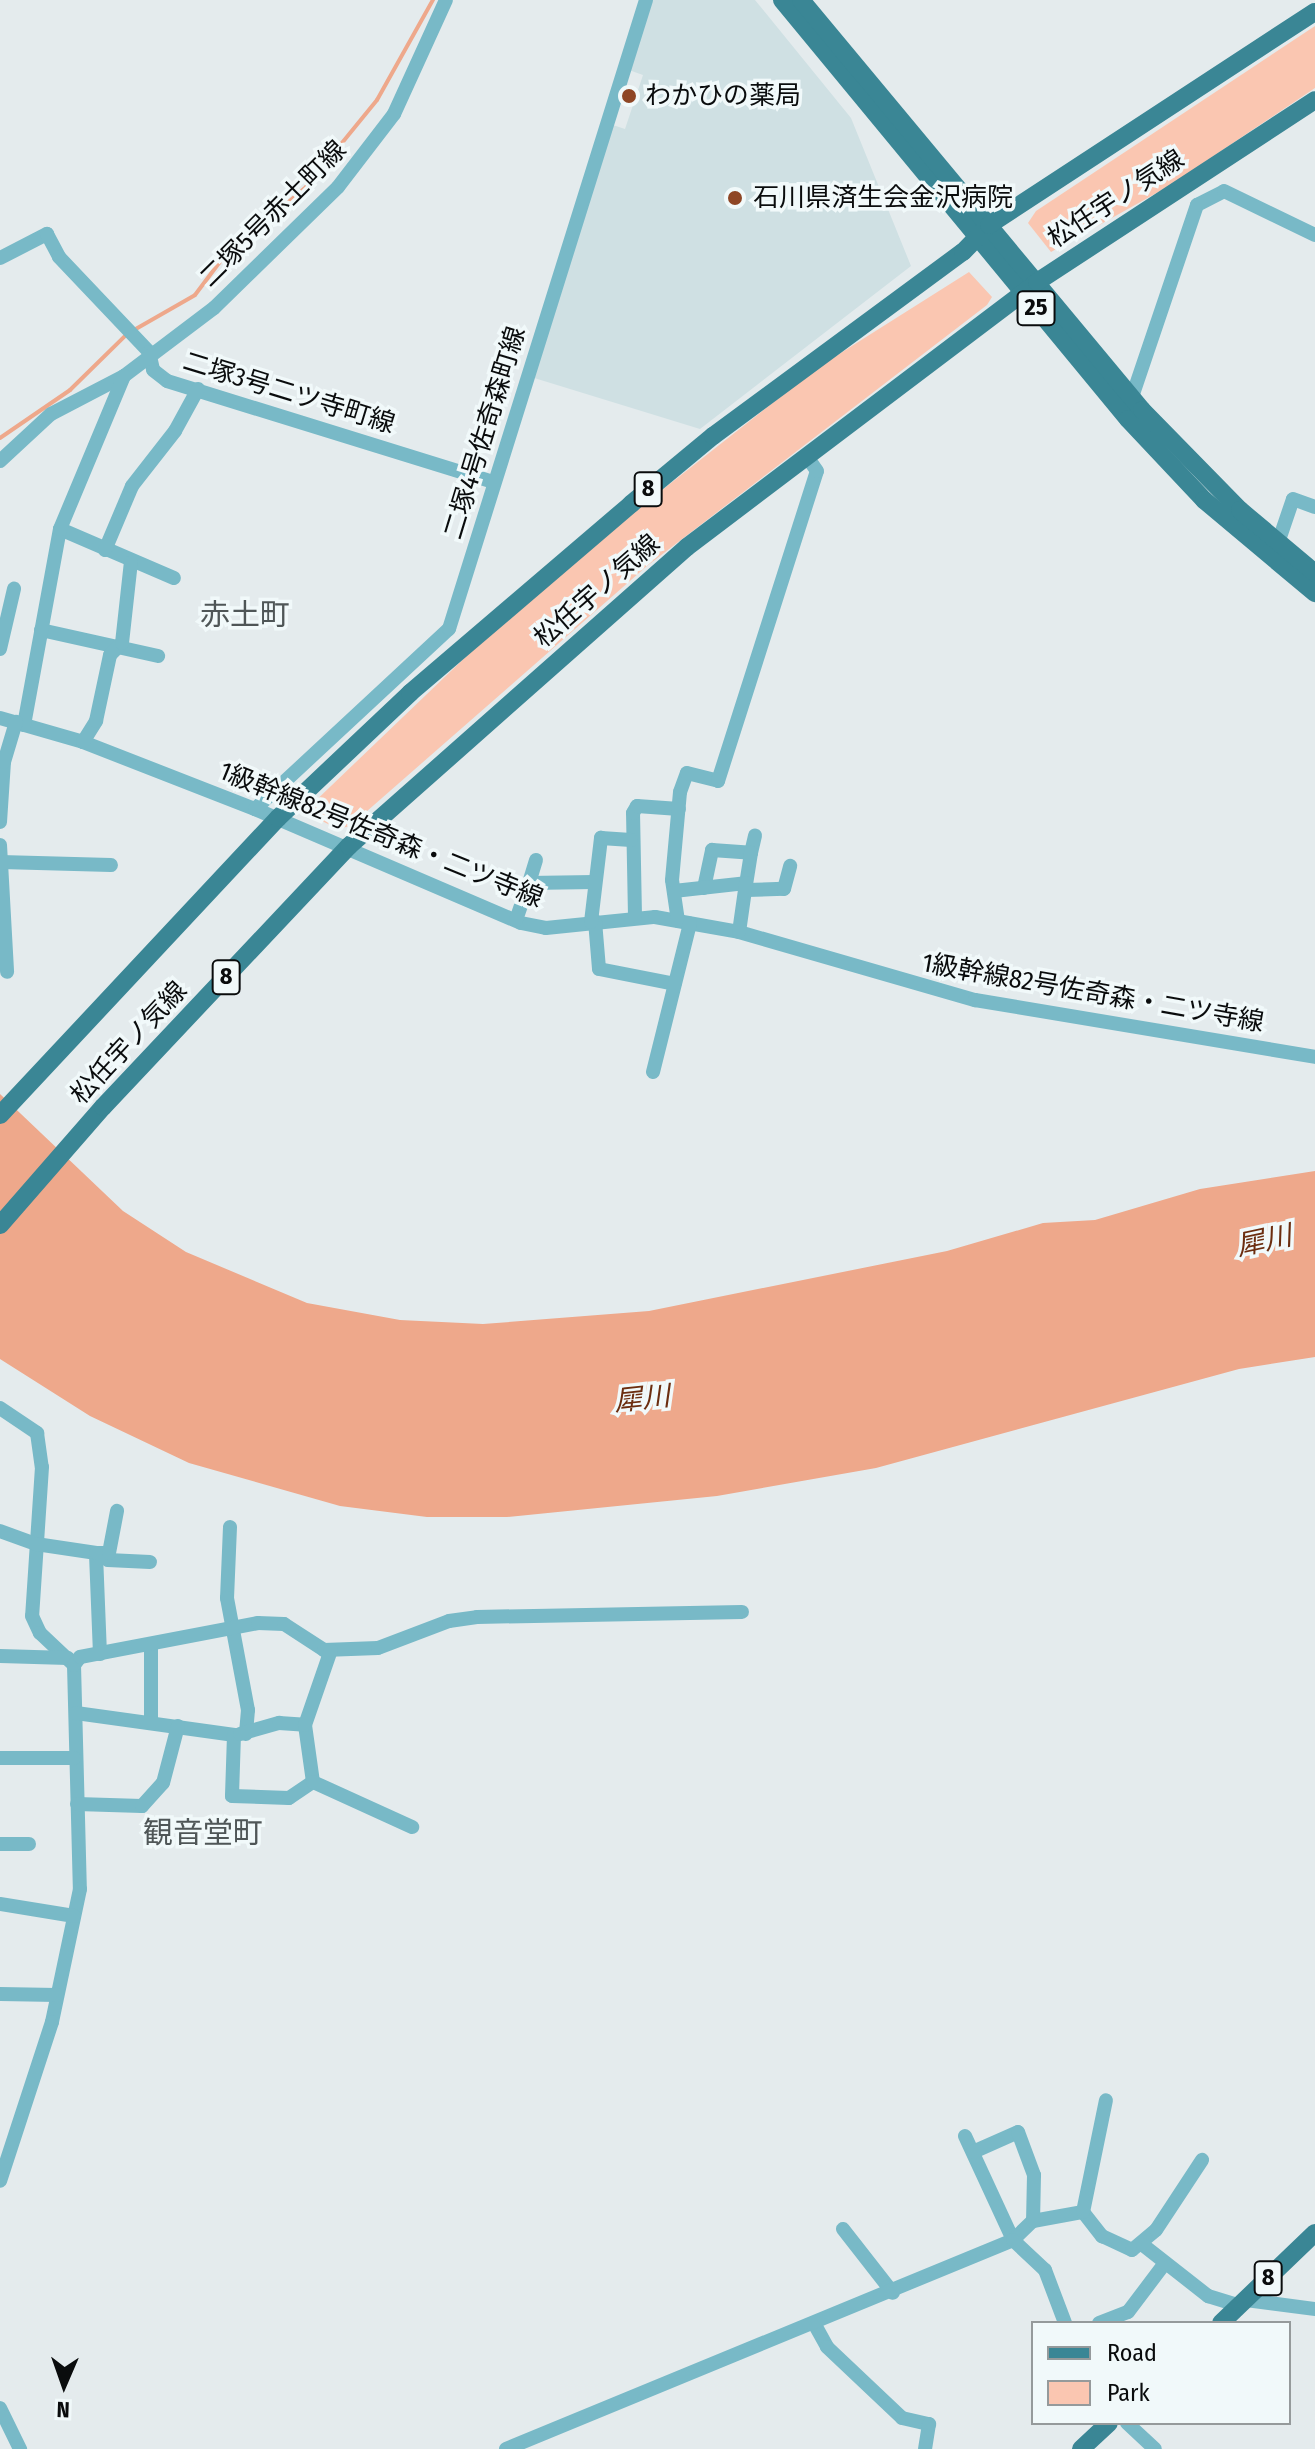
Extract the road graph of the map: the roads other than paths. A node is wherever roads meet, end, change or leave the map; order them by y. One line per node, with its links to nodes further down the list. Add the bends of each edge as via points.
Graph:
1 (446, 0): 11 (street, 二塚5号赤土町線, via 394,114 364,158 214,308)
2 (646, 0): 17 (street, 二塚4号佐奇森町線)
3 (782, 0): 7 (main road, 25)
4 (801, 0): 7 (main road, 25)
5 (1315, 12): 7 (main road, 松任宇ノ気線 / 8)
6 (1315, 100): 10 (main road, 松任宇ノ気線 / 8)
7 (983, 232): 10 (main road, 25); 31 (main road, 松任宇ノ気線 / 8, via 713,436)
8 (1315, 235): 14 (street, via 1224,191 1197,205)
9 (0, 258): 11 (street, 二塚3号二ツ寺町線, via 47,234 59,257)
10 (1031, 288): 14 (main road, 25); 15 (main road, 松任宇ノ気線 / 8); 26 (main road, 25, via 1204,500)
11 (149, 352): 12 (street, 二塚5号赤土町線); 13 (street, 二塚3号二ツ寺町線, via 153,370 167,381)
12 (124, 376): 16 (street, via 51,414); 19 (street)
13 (198, 389): 17 (street, 二塚3号二ツ寺町線); 21 (street, via 175,431 132,486)
14 (1132, 397): 20 (main road, 25)
15 (806, 455): 38 (street, via 817,471 718,781 687,773); 44 (main road, 松任宇ノ気線 / 8, via 676,557)
16 (0, 461)
17 (494, 482): 27 (street, 二塚4号佐奇森町線)
18 (1315, 507): 20 (street, via 1293,499)
19 (60, 529): 21 (street); 28 (street)
20 (1278, 543): 23 (main road, 25)
21 (105, 550): 22 (street)
22 (131, 562): 24 (street); 29 (street, via 122,643)
23 (1315, 573)
24 (174, 578)
25 (14, 589): 30 (street)
26 (1315, 593)
27 (449, 629): 31 (street); 37 (street)
28 (41, 630): 29 (street); 34 (street)
29 (116, 647): 32 (street); 35 (street, via 96,721)
30 (0, 649)
31 (456, 652): 39 (main road, 松任宇ノ気線 / 8)
32 (158, 656)
33 (0, 718): 34 (street, 1級幹線82号佐奇森・二ツ寺線)
34 (20, 724): 35 (street, 1級幹線82号佐奇森・二ツ寺線); 36 (street)
35 (83, 742): 37 (street, 1級幹線82号佐奇森・二ツ寺線)
36 (1, 790): 40 (street)
37 (255, 809): 39 (street, 1級幹線82号佐奇森・二ツ寺線)
38 (679, 809): 42 (street, via 637,806); 54 (street)
39 (278, 818): 44 (street, 1級幹線82号佐奇森・二ツ寺線); 64 (main road, 松任宇ノ気線 / 8)
40 (0, 822)
41 (755, 835): 45 (street)
42 (631, 840): 50 (street, via 601,838); 55 (street)
43 (0, 845): 49 (street)
44 (349, 846): 56 (street, 1級幹線82号佐奇森・二ツ寺線); 65 (main road, 松任宇ノ気線 / 8, via 103,1107)
45 (751, 853): 52 (street); 53 (street, via 712,850)
46 (536, 860): 51 (street)
47 (111, 865): 49 (street)
48 (790, 866): 52 (street, via 784,889)
49 (1, 867): 60 (street)
50 (594, 882): 51 (street); 57 (street)
51 (529, 883): 56 (street)
52 (747, 886): 53 (street); 59 (street)
53 (704, 888): 54 (street)
54 (674, 891): 58 (street)
55 (635, 916): 57 (street, 1級幹線82号佐奇森・二ツ寺線); 58 (street, 1級幹線82号佐奇森・二ツ寺線)
56 (516, 920): 57 (street, 1級幹線82号佐奇森・二ツ寺線, via 546,928)
57 (593, 922): 61 (street, via 599,969)
58 (684, 922): 59 (street, 1級幹線82号佐奇森・二ツ寺線); 61 (street)
59 (739, 932): 62 (street, 1級幹線82号佐奇森・二ツ寺線, via 961,997)
60 (7, 972)
61 (675, 984): 63 (street)
62 (1315, 1057)
63 (653, 1072)
64 (0, 1115)
65 (0, 1225)
66 (0, 1408): 70 (street, via 37,1433 42,1467)
67 (117, 1511): 71 (street)
68 (230, 1527): 74 (street, via 225,1560)
69 (0, 1531): 70 (street)
70 (36, 1544): 71 (street); 79 (street, via 32,1616 40,1633)
71 (102, 1553): 72 (street, via 108,1560); 77 (street)
72 (150, 1562)
73 (742, 1612): 76 (street, via 477,1617 449,1621 378,1648)
74 (231, 1626): 75 (street); 76 (street, via 284,1624 308,1644); 84 (street, via 248,1710)
75 (151, 1647): 77 (street); 81 (street)
76 (331, 1650): 82 (street)
77 (100, 1654): 79 (street)
78 (0, 1656): 79 (street)
79 (71, 1662): 80 (street)
80 (76, 1713): 81 (street); 86 (street)
81 (151, 1723): 83 (street)
82 (305, 1725): 84 (street, via 279,1723); 87 (street)
83 (178, 1726): 84 (street); 88 (street, via 163,1783 151,1798 132,1808)
84 (240, 1734): 87 (street, via 232,1796 289,1798)
85 (0, 1758): 86 (street)
86 (74, 1758): 88 (street)
87 (313, 1782): 89 (street)
88 (77, 1804): 93 (street, via 80,1889)
89 (412, 1827)
90 (0, 1844): 91 (street)
91 (29, 1844)
92 (0, 1904): 93 (street)
93 (74, 1916): 95 (street)
94 (0, 1994): 95 (street)
95 (57, 1995): 100 (street)
96 (1106, 2100): 101 (street)
97 (965, 2136): 98 (street)
98 (973, 2152): 102 (street, via 1018,2132 1034,2175); 105 (street)
99 (1202, 2160): 106 (street)
100 (0, 2181)
101 (1083, 2212): 102 (street); 106 (street, via 1102,2236 1119,2246 1132,2250)
102 (1033, 2221): 105 (street)
103 (843, 2229): 108 (street)
104 (1315, 2233): 109 (main road, 8)
105 (1013, 2240): 108 (street); 111 (street, via 1045,2270)
106 (1143, 2245): 107 (street)
107 (1165, 2263): 109 (street, via 1208,2296); 112 (street, via 1128,2312)
108 (893, 2293): 114 (street)
109 (1243, 2303): 110 (street); 113 (main road, 8)
110 (1315, 2309)
111 (1064, 2321)
112 (1104, 2321)
113 (1223, 2321)
114 (815, 2325): 119 (street); 120 (street, via 827,2347 902,2418 929,2424)
115 (0, 2408): 118 (street)
116 (1107, 2425): 121 (main road)
117 (1129, 2425): 122 (street)
118 (20, 2449)
119 (506, 2449)
120 (925, 2449)
121 (1081, 2449)
122 (1155, 2449)

